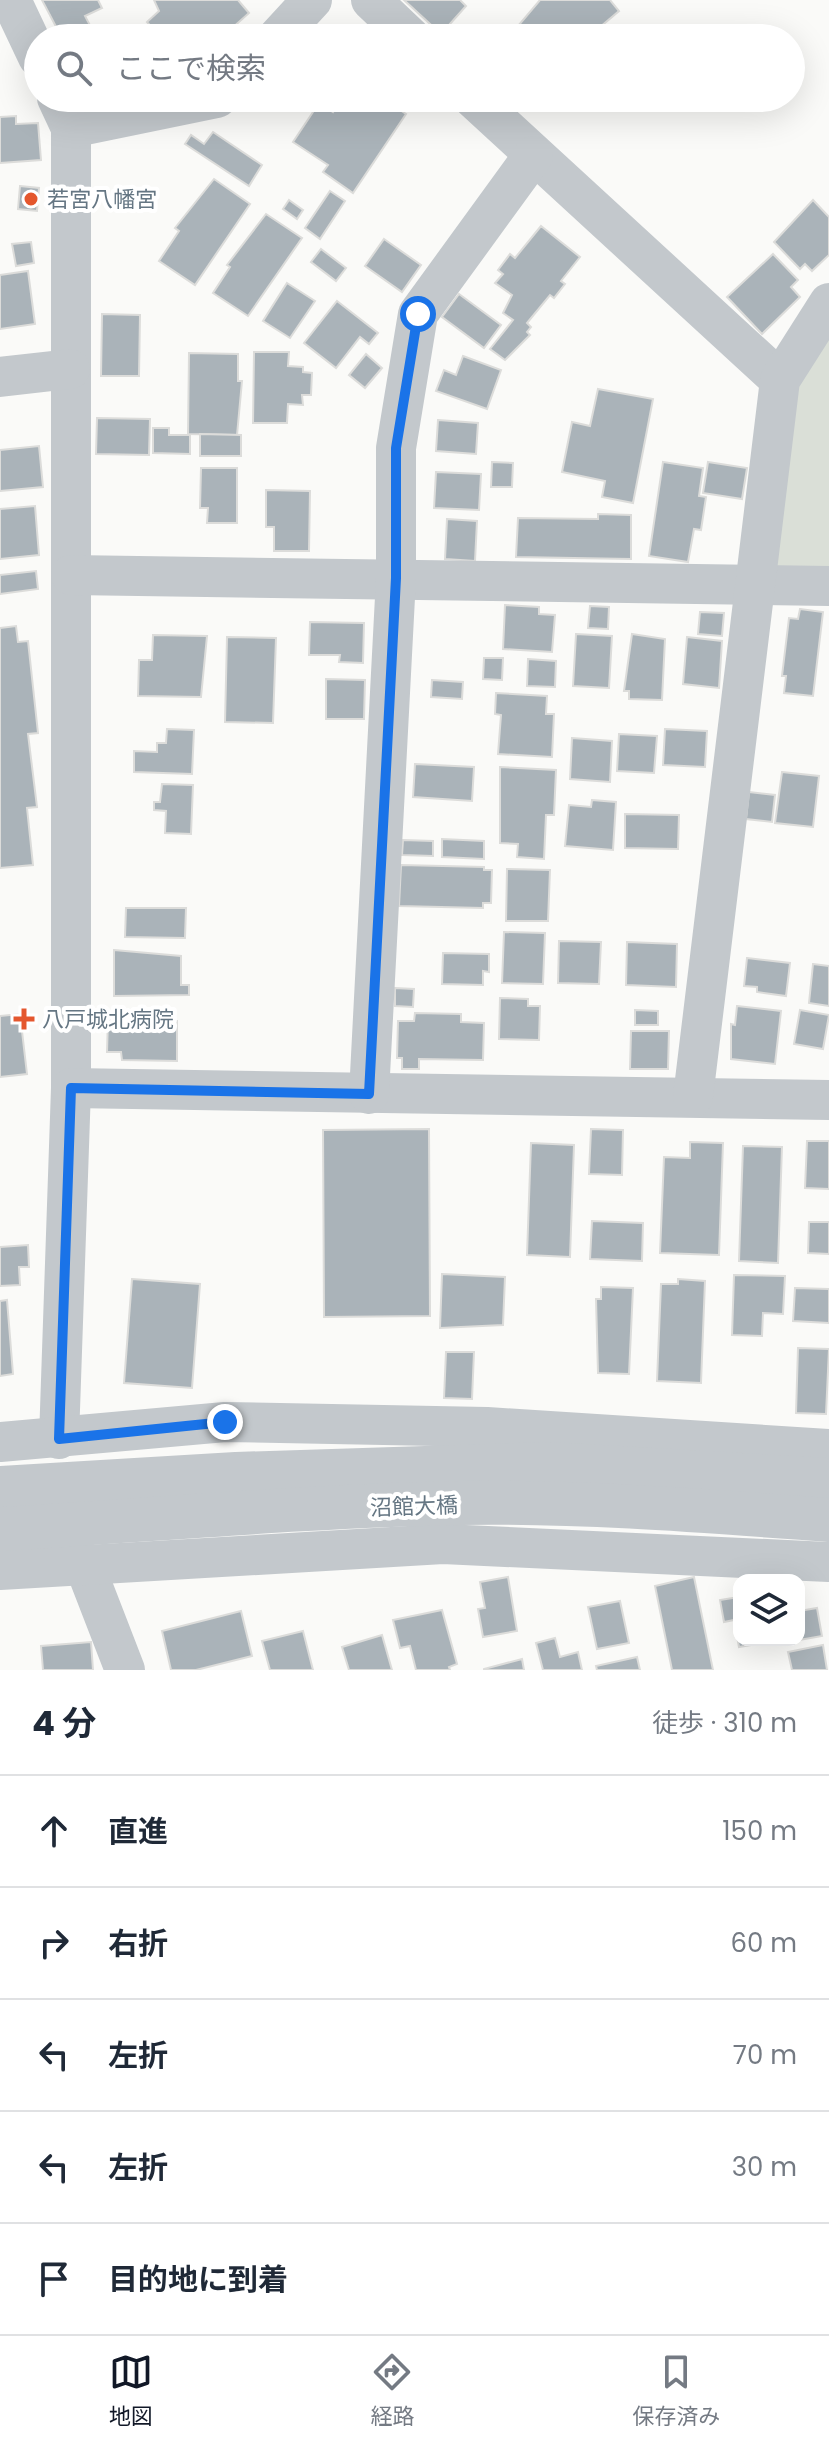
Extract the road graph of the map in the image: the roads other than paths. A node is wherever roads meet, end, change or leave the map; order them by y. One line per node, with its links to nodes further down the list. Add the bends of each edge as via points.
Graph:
1 (11, 0): 6 (street)
2 (312, 0): 4 (street)
3 (371, 0): 5 (street)
4 (290, 24)
5 (396, 24)
6 (24, 27)
7 (487, 112): 9 (street)
8 (64, 113): 11 (street)
9 (533, 156): 13 (street); 15 (street, via 418,314 396,448)
10 (829, 303): 13 (street)
11 (70, 369): 12 (street); 14 (street)
12 (0, 377)
13 (780, 380): 16 (street)
14 (71, 575): 15 (street); 18 (street)
15 (396, 578): 16 (street); 19 (street)
16 (755, 585): 17 (street); 20 (street)
17 (829, 586)
18 (71, 1088): 19 (street); 22 (street)
19 (369, 1094): 20 (street)
20 (693, 1097): 21 (street)
21 (829, 1100)
22 (59, 1439): 23 (street); 24 (street, via 225,1422 487,1427)
23 (0, 1442)
24 (829, 1449)
25 (829, 1480): 26 (street, 沼館大橋, via 549,1464)
26 (0, 1488)
27 (829, 1520): 28 (street, 沼館大橋, via 667,1508 461,1503)
28 (0, 1529)
29 (829, 1562): 30 (street, via 443,1544)
30 (84, 1564): 31 (street); 32 (street)
31 (0, 1570)
32 (125, 1670)

